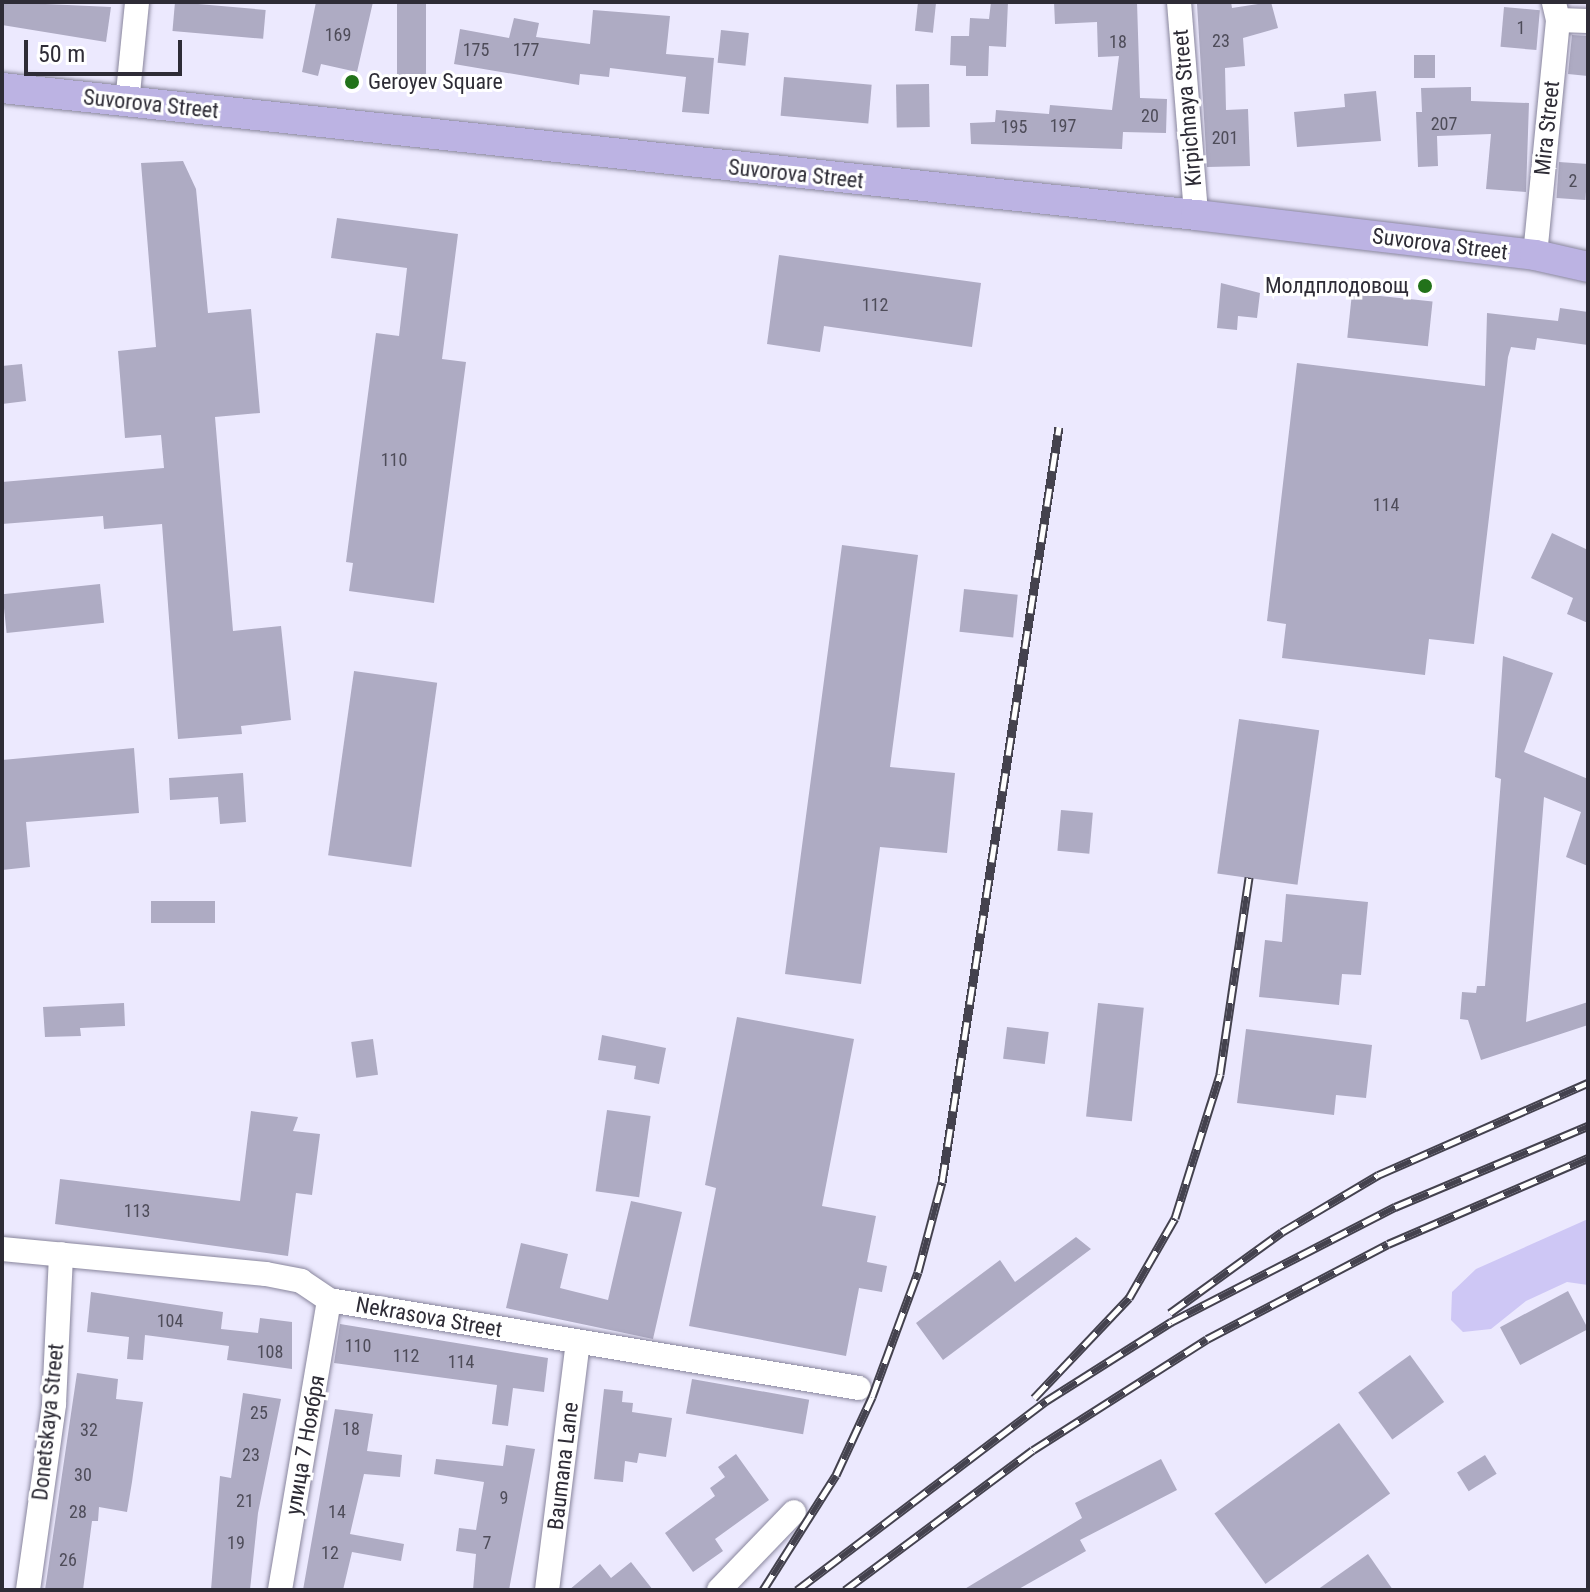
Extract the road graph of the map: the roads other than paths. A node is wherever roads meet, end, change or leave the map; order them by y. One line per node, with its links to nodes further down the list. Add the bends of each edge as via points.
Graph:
1 (137, 2): 6 (street)
2 (1179, 2): 7 (street, Kirpichnaya Street)
3 (1556, 11): 4 (street); 8 (street, Mira Street)
4 (1588, 21)
5 (2, 88): 6 (main road, Suvorova Street)
6 (127, 103): 7 (main road, Suvorova Street)
7 (1196, 215): 8 (main road, Suvorova Street)
8 (1535, 255): 9 (main road, Suvorova Street)
9 (1588, 267)
10 (2, 1249): 11 (street, Nekrasova Street)
11 (61, 1254): 12 (street, Nekrasova Street, via 266,1274 301,1281); 16 (street, Donetskaya Street, via 54,1404)
12 (329, 1300): 13 (street, Nekrasova Street); 17 (street, улица 7 Ноября)
13 (578, 1342): 14 (street, Nekrasova Street); 18 (street, Baumana Lane)
14 (859, 1388)
15 (794, 1512): 19 (street)
16 (28, 1590)
17 (280, 1590)
18 (547, 1590)
19 (719, 1590)

